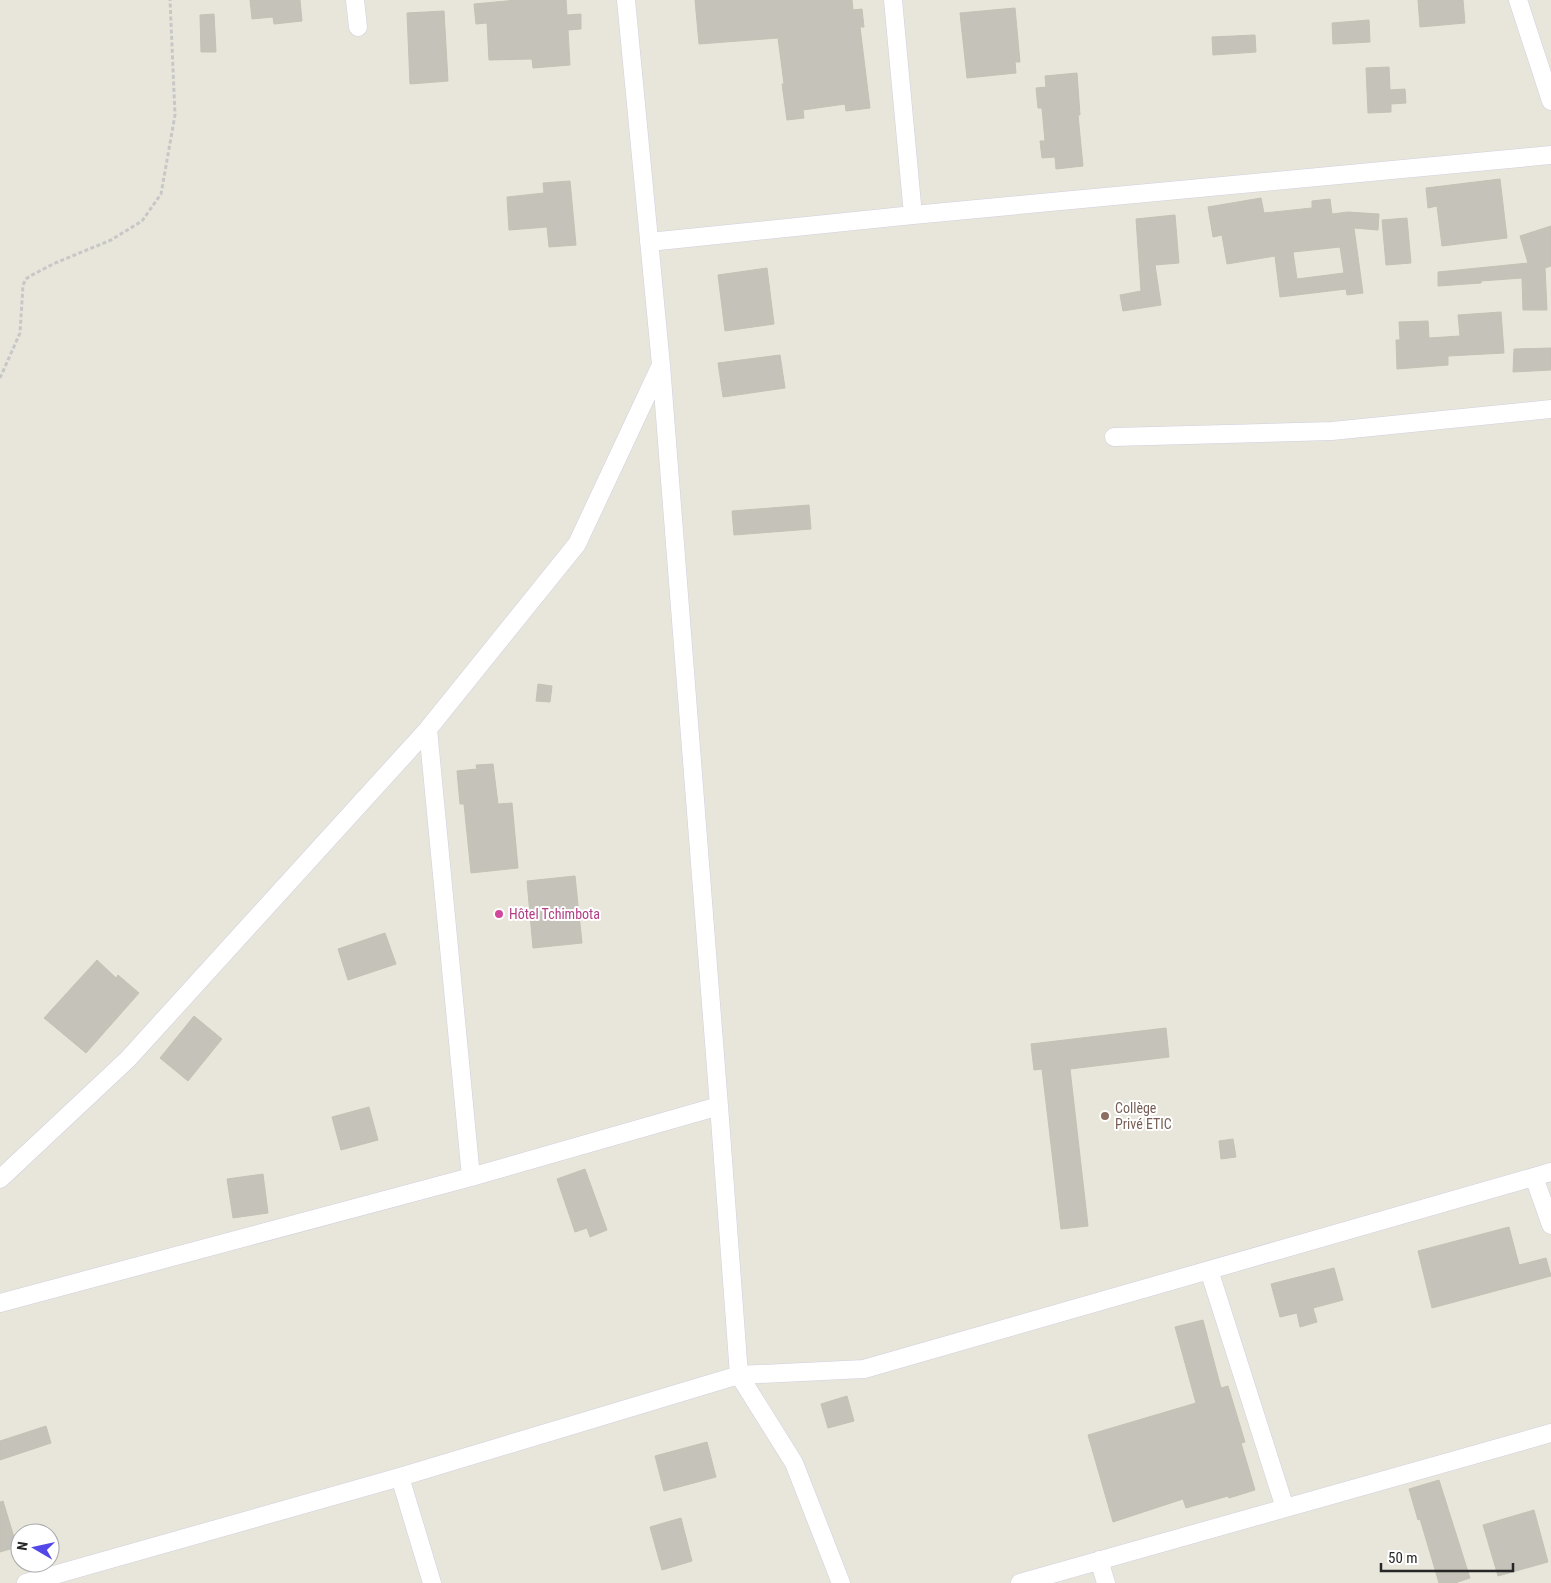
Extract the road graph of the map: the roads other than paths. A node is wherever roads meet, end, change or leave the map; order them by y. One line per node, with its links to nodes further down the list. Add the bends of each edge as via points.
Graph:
1 (354, 0): 5 (street)
2 (626, 0): 9 (street)
3 (893, 0): 8 (street)
4 (1518, 0): 6 (street)
5 (358, 27)
6 (1551, 101)
7 (1551, 155): 8 (street)
8 (913, 215): 9 (street)
9 (649, 242): 10 (street)
10 (661, 365): 13 (street, via 577,544); 14 (street)
11 (1551, 409): 12 (street, via 1332,431)
12 (1114, 437)
13 (428, 729): 16 (street); 17 (street, via 128,1059)
14 (719, 1106): 16 (street); 21 (street)
15 (1543, 1174): 18 (street); 19 (street)
16 (471, 1177): 20 (street)
17 (0, 1179)
18 (1551, 1225)
19 (1209, 1270): 21 (street, via 864,1369); 24 (street)
20 (0, 1303)
21 (738, 1375): 23 (street); 28 (street, via 794,1463)
22 (1551, 1433): 24 (street)
23 (400, 1477): 26 (street); 27 (street)
24 (1285, 1508): 25 (street)
25 (1099, 1560): 29 (street); 30 (street)
26 (26, 1583)
27 (432, 1583)
28 (841, 1583)
29 (1020, 1583)
30 (1106, 1583)

